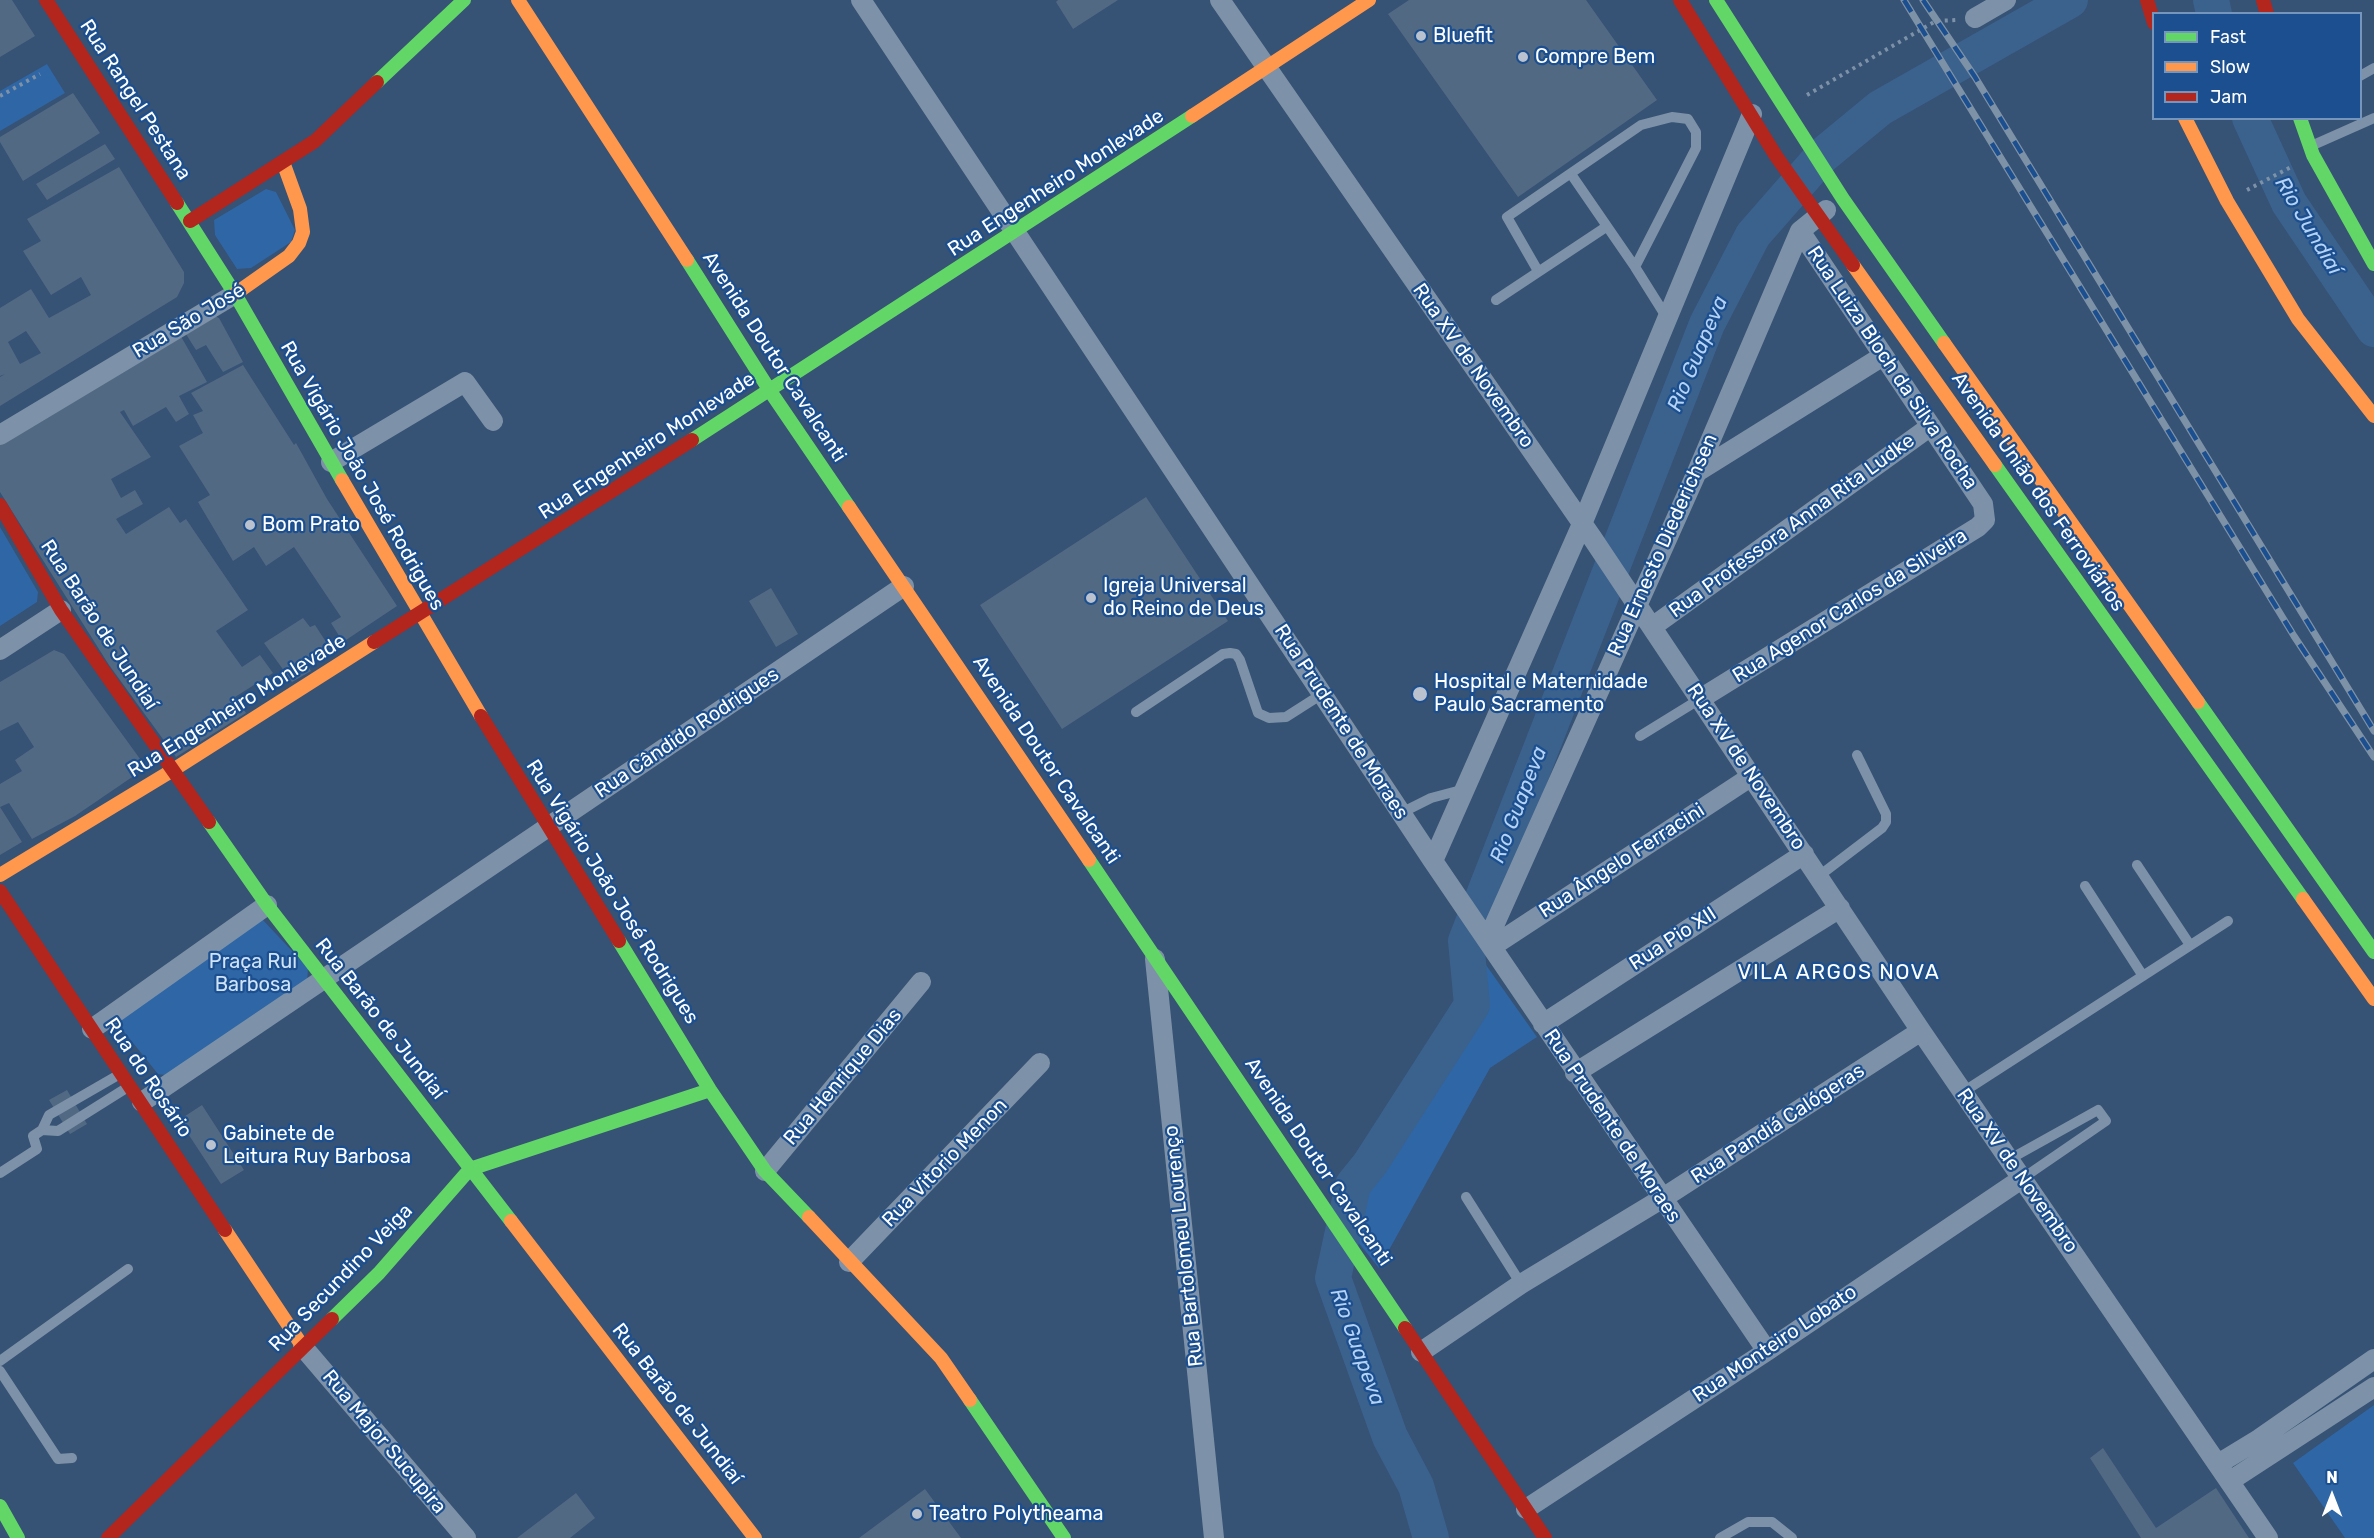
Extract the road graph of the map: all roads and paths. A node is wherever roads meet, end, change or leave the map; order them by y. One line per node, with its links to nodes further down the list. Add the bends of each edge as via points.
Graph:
1 (46, 0): 27 (main road, Rua Rangel Pestana)
2 (464, 0): 22 (main road, via 315,141)
3 (519, 0): 38 (main road, Avenida Doutor Cavalcanti)
4 (861, 0): 30 (street, Rua Prudente de Moraes)
5 (1220, 0): 13 (street, Rua XV de Novembro)
6 (1369, 0): 13 (main road, Rua Engenheiro Monlevade)
7 (1680, 0): 17 (main road, Avenida União dos Ferroviários)
8 (1716, 0): 16 (main road, Avenida União dos Ferroviários)
9 (2006, 0): 12 (street)
10 (2147, 0): 11 (main road)
11 (2152, 16)
12 (1975, 18): 16 (path, via 1936,21)
13 (1267, 69): 30 (main road, Rua Engenheiro Monlevade); 47 (street, Rua XV de Novembro)
14 (40, 74): 15 (path)
15 (0, 96)
16 (1786, 107): 24 (main road, Avenida União dos Ferroviários)
17 (1752, 114): 26 (main road, Avenida União dos Ferroviários); 36 (street)
18 (2374, 118): 21 (lane)
19 (2186, 120): 25 (main road)
20 (2301, 120): 21 (main road)
21 (2311, 151): 25 (path); 31 (main road)
22 (282, 162): 27 (main road); 34 (main road, Rua São José, via 300,208 300,243 289,256)
23 (1571, 174): 28 (lane); 32 (lane, via 1641,125 1672,117 1688,119 1696,132 1696,148); 33 (lane, via 1507,217)
24 (1843, 199): 26 (street, Rua Ernesto Diederichsen); 76 (main road, Avenida União dos Ferroviários)
25 (2227, 201): 39 (main road, via 2298,319)
26 (1817, 214): 29 (street, Rua Ernesto Diederichsen); 81 (main road, Avenida União dos Ferroviários)
27 (190, 221): 34 (main road, Rua Vigário João José Rodrigues)
28 (1606, 227): 32 (lane); 33 (lane)
29 (1800, 231): 37 (street, Rua Luiza Bloch da Silva Rocha); 44 (street, Rua Ernesto Diederichsen)
30 (1017, 232): 38 (main road, Rua Engenheiro Monlevade); 54 (street, Rua Prudente de Moraes)
31 (2374, 264)
32 (1635, 267): 36 (lane)
33 (1538, 271): 35 (lane)
34 (235, 294): 42 (street, Rua São José); 43 (main road, Rua Vigário João José Rodrigues)
35 (1496, 300)
36 (1667, 318): 47 (street)
37 (1883, 356): 41 (street, Rua Luiza Bloch da Silva Rocha); 44 (street)
38 (770, 391): 48 (main road, Avenida Doutor Cavalcanti); 51 (main road, Rua Engenheiro Monlevade)
39 (2374, 416)
40 (494, 421): 43 (street, via 465,382)
41 (1931, 426): 45 (street, Rua Luiza Bloch da Silva Rocha); 52 (street, Rua Professora Anna Rita Ludke)
42 (0, 435)
43 (331, 462): 51 (main road, Rua Vigário João José Rodrigues)
44 (1697, 472): 49 (street, Rua Ernesto Diederichsen)
45 (1983, 504): 55 (street, Rua Agenor Carlos da Silveira, via 1985,520 1978,527)
46 (0, 505): 50 (main road, Rua Barão de Jundiaí)
47 (1588, 532): 49 (street, Rua XV de Novembro); 61 (street)
48 (904, 586): 63 (street, Rua Cândido Rodrigues); 77 (main road, Avenida Doutor Cavalcanti)
49 (1631, 597): 52 (street, Rua XV de Novembro); 74 (street, Rua Ernesto Diederichsen)
50 (61, 610): 53 (street); 59 (main road, Rua Barão de Jundiaí)
51 (419, 615): 59 (main road, Rua Engenheiro Monlevade); 63 (main road, Rua Vigário João José Rodrigues)
52 (1652, 627): 55 (street, Rua XV de Novembro)
53 (0, 650)
54 (1322, 694): 56 (lane, via 1286,717 1269,718 1258,713 1240,660 1230,653); 62 (street, Rua Prudente de Moraes)
55 (1700, 699): 57 (lane); 60 (street, Rua XV de Novembro)
56 (1136, 712)
57 (1640, 736)
58 (1857, 755): 68 (lane, via 1886,814 1886,822)
59 (173, 770): 67 (main road, Rua Engenheiro Monlevade); 71 (main road, Rua Barão de Jundiaí)
60 (1752, 776): 64 (street, Rua XV de Novembro); 74 (street, Rua Ângelo Ferracini)
61 (1465, 789): 62 (lane, via 1431,798); 65 (street)
62 (1401, 813): 65 (street, Rua Prudente de Moraes)
63 (549, 827): 79 (street, Rua Cândido Rodrigues); 89 (main road, Rua Vigário João José Rodrigues)
64 (1804, 854): 68 (street, Rua XV de Novembro); 82 (street, Rua Pio XII)
65 (1433, 861): 74 (street, Rua Prudente de Moraes)
66 (2138, 865): 75 (lane)
67 (0, 875)
68 (1819, 876): 72 (street, Rua XV de Novembro)
69 (2085, 886): 78 (lane)
70 (0, 891): 83 (main road, Rua do Rosário)
71 (267, 905): 79 (main road, Rua Barão de Jundiaí); 83 (street)
72 (1840, 908): 84 (street, Rua XV de Novembro); 87 (street)
73 (2228, 921): 75 (lane)
74 (1486, 937): 82 (street, Rua Prudente de Moraes)
75 (2190, 945): 78 (lane)
76 (2374, 952)
77 (1154, 954): 105 (main road, Avenida Doutor Cavalcanti); 122 (street, Rua Bartolomeu Lourenço)
78 (2143, 976): 90 (lane)
79 (324, 979): 91 (street, Rua Cândido Rodrigues); 94 (main road, Rua Barão de Jundiaí)
80 (921, 982): 95 (street, Rua Henrique Dias)
81 (2374, 999)
82 (1543, 1024): 87 (street, Rua Prudente de Moraes)
83 (92, 1029): 86 (main road, Rua do Rosário)
84 (1921, 1031): 90 (street, Rua XV de Novembro); 99 (street, Rua Pandiá Calógeras)
85 (1040, 1063): 100 (street, Rua Vitorio Menon)
86 (122, 1073): 88 (main road, Rua do Rosário); 92 (lane, via 49,1115)
87 (1575, 1073): 99 (street, Rua Prudente de Moraes)
88 (131, 1085): 91 (main road, Rua do Rosário); 92 (lane, via 58,1131)
89 (710, 1090): 94 (main road); 95 (main road, Rua Vigário João José Rodrigues)
90 (1963, 1092): 93 (street, Rua XV de Novembro)
91 (142, 1102): 103 (main road, Rua do Rosário)
92 (42, 1130): 96 (lane, via 32,1138 37,1149)
93 (2010, 1159): 97 (street, Rua XV de Novembro); 97 (lane, via 2098,1110 2106,1121)
94 (470, 1169): 103 (main road, Rua Secundino Veiga, via 379,1273); 115 (main road, Rua Barão de Jundiaí)
95 (765, 1171): 100 (main road, Rua Vigário João José Rodrigues)
96 (0, 1173)
97 (2023, 1178): 104 (street, Rua Monteiro Lobato); 111 (street, Rua XV de Novembro)
98 (1466, 1197): 102 (lane)
99 (1663, 1198): 102 (street, Rua Pandiá Calógeras); 104 (street, Rua Prudente de Moraes)
100 (849, 1263): 121 (main road, Rua Vigário João José Rodrigues, via 941,1358)
101 (128, 1269): 107 (lane)
102 (1521, 1284): 105 (street, Rua Pandiá Calógeras)
103 (303, 1347): 117 (main road, Rua Secundino Veiga); 118 (street, Rua Major Sucupira)
104 (1767, 1351): 114 (street, Rua Monteiro Lobato)
105 (1421, 1352): 114 (main road, Avenida Doutor Cavalcanti)
106 (2374, 1359): 111 (street)
107 (0, 1361)
108 (0, 1371): 110 (lane, via 58,1459)
109 (2374, 1388): 112 (street)
110 (72, 1458)
111 (2218, 1464): 112 (street, Rua XV de Novembro)
112 (2230, 1481): 126 (street, Rua XV de Novembro)
113 (0, 1506): 116 (main road)
114 (1526, 1509): 123 (main road, Avenida Doutor Cavalcanti)
115 (746, 1525): 119 (main road); 120 (main road, Rua Barão de Jundiaí)
116 (18, 1538)
117 (108, 1538)
118 (466, 1538)
119 (731, 1538)
120 (755, 1538)
121 (1064, 1538)
122 (1214, 1538)
123 (1545, 1538)
124 (1720, 1538): 125 (lane, via 1748,1522 1772,1522)
125 (1792, 1538)
126 (2268, 1538)

